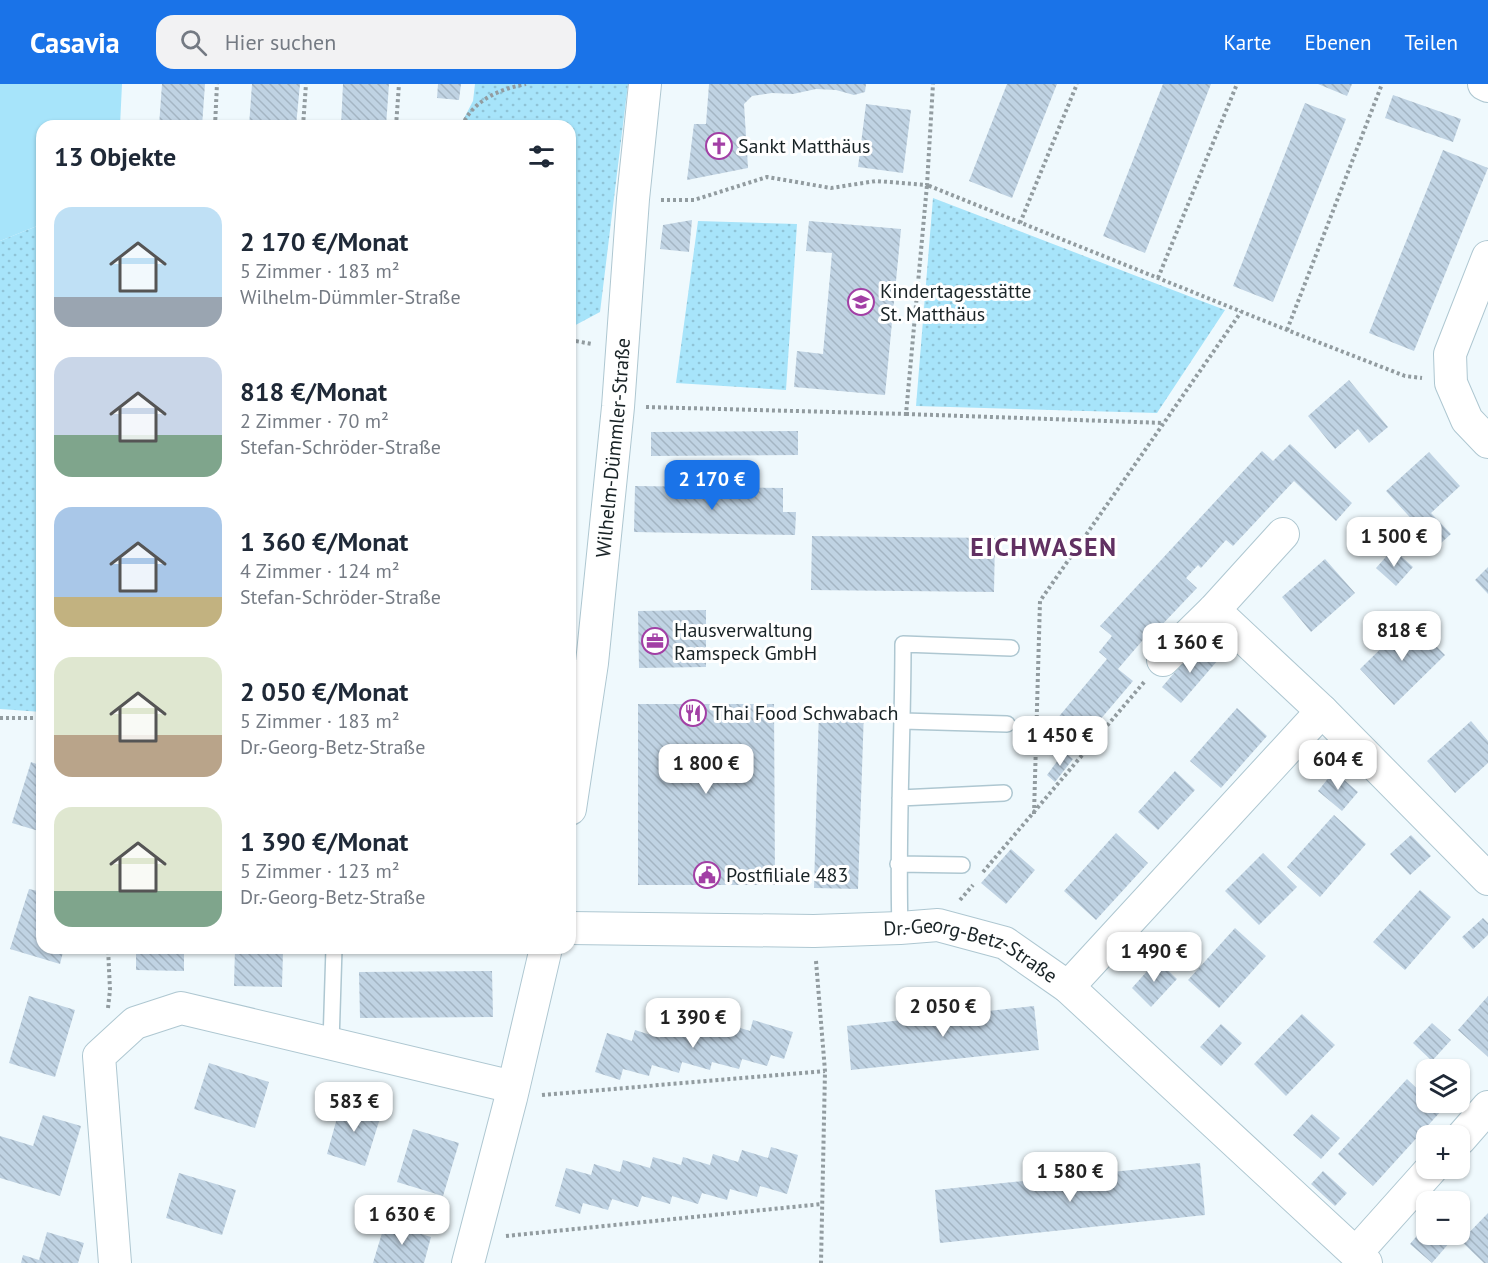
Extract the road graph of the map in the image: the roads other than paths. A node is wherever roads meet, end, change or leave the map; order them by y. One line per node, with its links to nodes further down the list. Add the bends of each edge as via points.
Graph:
1 (645, 84): 9 (street, Wilhelm-Dümmler-Straße, via 592,663)
2 (1488, 257): 3 (street, via 1450,354 1452,383 1467,420)
3 (1488, 442)
4 (1282, 534): 5 (street)
5 (1214, 610): 7 (street); 8 (street)
6 (1011, 648): 10 (lane, via 903,644)
7 (1163, 660)
8 (1322, 711): 16 (street); 21 (street)
9 (577, 719)
10 (903, 721): 11 (lane); 13 (lane)
11 (1007, 724)
12 (1004, 793): 13 (lane)
13 (900, 798): 14 (lane)
14 (898, 864): 15 (lane); 18 (lane)
15 (962, 865)
16 (1488, 879)
17 (576, 928): 18 (street, Dr.-Georg-Betz-Straße)
18 (900, 928): 21 (street, Dr.-Georg-Betz-Straße, via 938,925 1005,943)
19 (333, 954): 22 (lane)
20 (545, 954): 23 (street)
21 (1068, 987): 28 (street, Dr.-Georg-Betz-Straße)
22 (331, 1043): 23 (street); 29 (street, via 181,1008 135,1023 99,1056)
23 (512, 1093): 27 (street)
24 (1488, 1107): 25 (street)
25 (1470, 1127)
26 (1423, 1179): 28 (street)
27 (471, 1252)
28 (1361, 1258)
29 (115, 1263)

